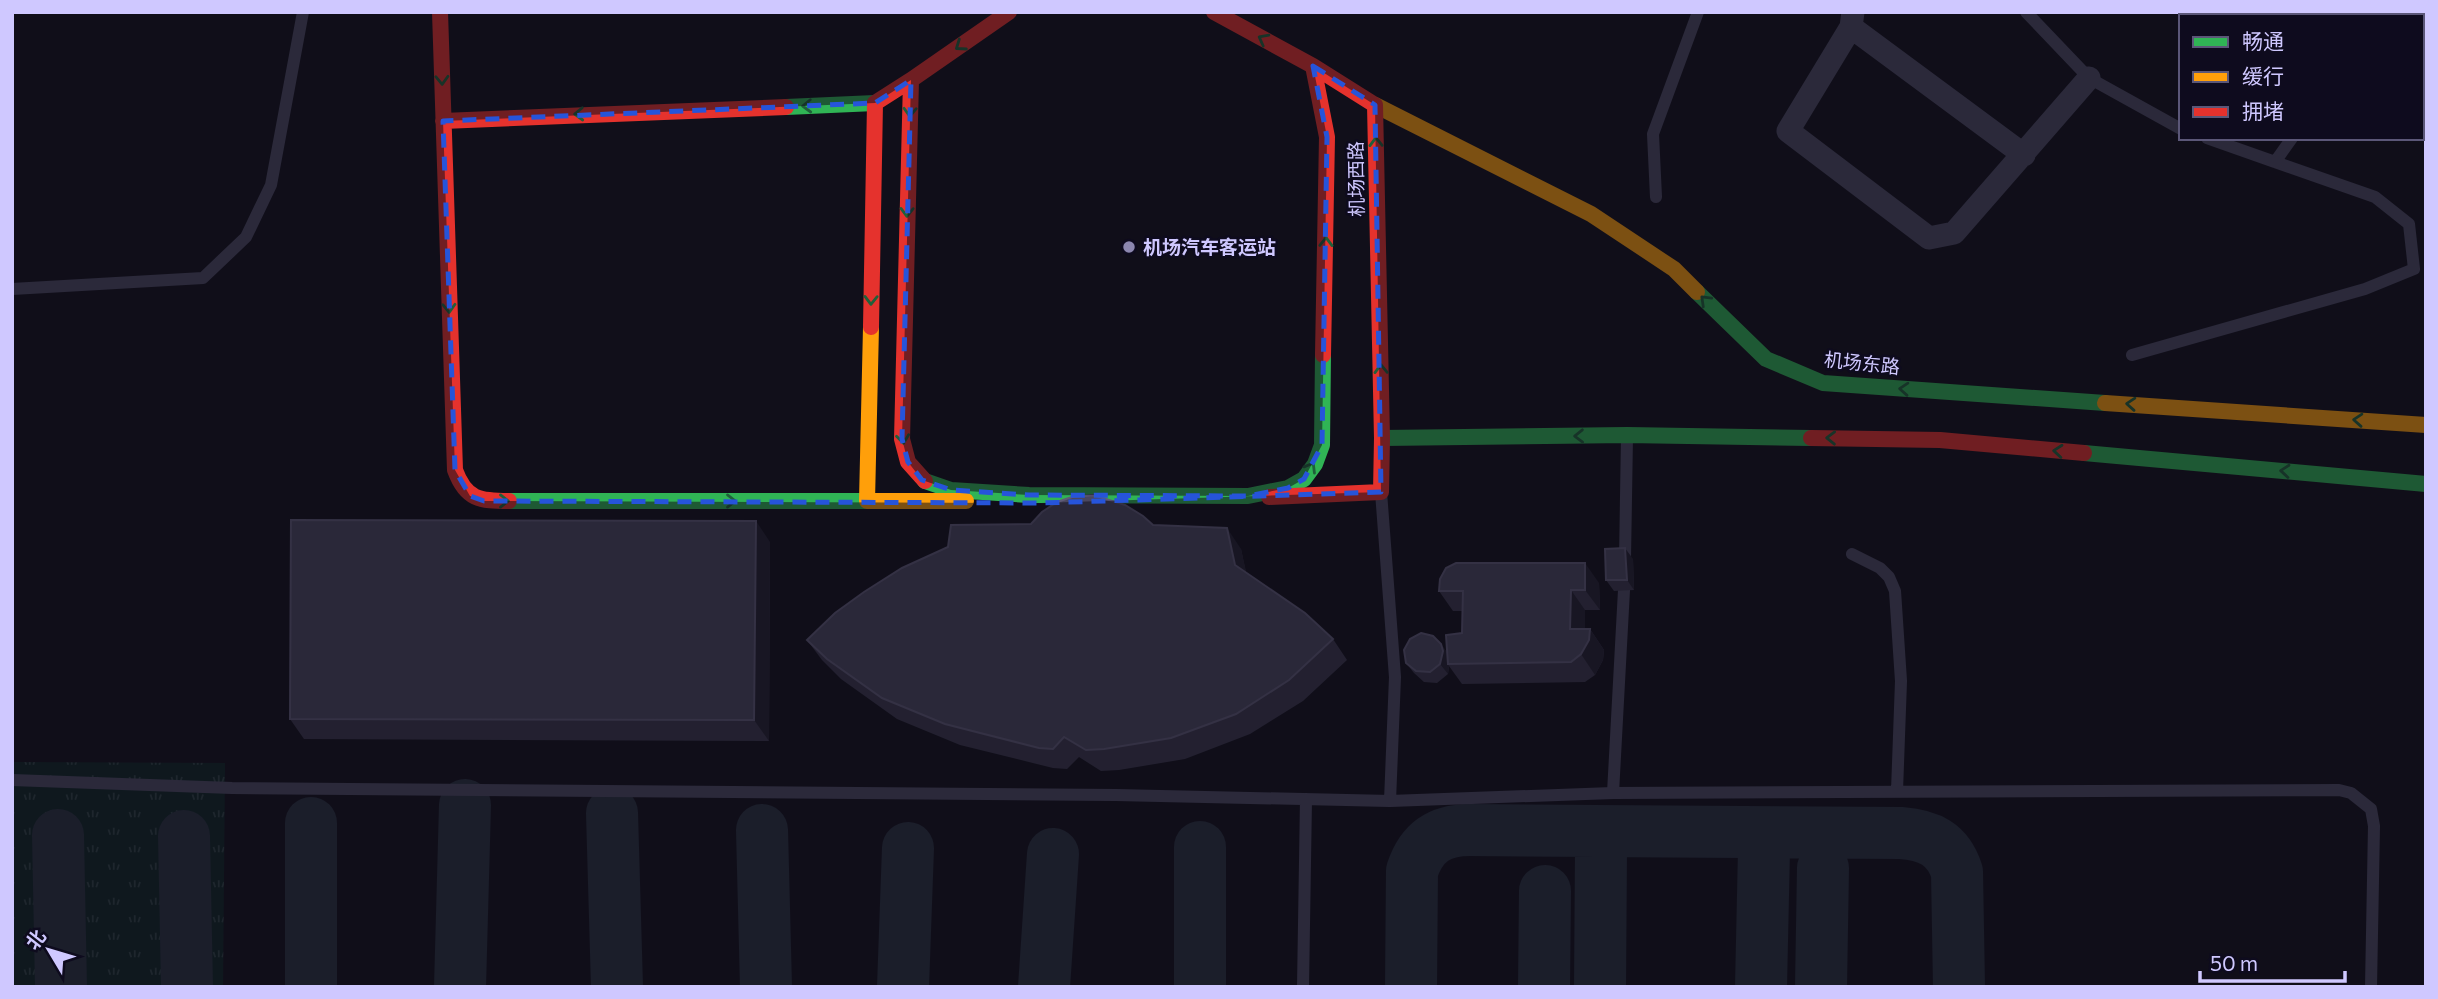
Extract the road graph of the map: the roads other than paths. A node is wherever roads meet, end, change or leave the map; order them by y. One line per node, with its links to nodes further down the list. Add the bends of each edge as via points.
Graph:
1 (303, 12): 20 (lane, via 271,185 246,237 203,278)
2 (440, 12): 13 (main road, one-way to 13)
3 (1009, 12): 10 (main road, one-way to 10)
4 (1214, 12): 8 (main road, one-way to 4)
5 (1698, 12): 19 (lane, via 1653,134)
6 (2026, 12): 9 (lane)
7 (1852, 20): 17 (street); 17 (street, via 1788,131 1929,239 1954,233)
8 (1313, 66): 10 (main road, one-way to 8, via 902,439 908,462 922,480 951,490 1029,495 1248,496 1288,488 1304,479 1322,445 1327,137); 12 (main road)
9 (2089, 78): 14 (lane); 17 (street)
10 (911, 80): 11 (main road)
11 (875, 103): 13 (main road, one-way to 13); 27 (main road, one-way to 27)
12 (1375, 105): 22 (main road, 机场东路, one-way to 12, via 1823,383 1766,359 1674,270 1591,214); 24 (main road, 机场西路, one-way to 12)
13 (443, 121): 27 (main road, one-way to 27, via 454,470 470,496 484,501)
14 (2179, 128)
15 (2213, 140): 18 (lane)
16 (2291, 140): 18 (lane)
17 (2024, 155)
18 (2275, 162): 21 (lane, via 2375,197 2409,224 2414,269 2365,289)
19 (1656, 197)
20 (12, 289)
21 (2132, 355)
22 (2426, 425)
23 (1627, 435): 24 (main road, one-way to 24); 25 (main road, one-way to 23, via 1940,440); 29 (lane)
24 (1382, 438): 26 (main road, 机场西路)
25 (2426, 484)
26 (1381, 492): 27 (main road, via 1041,503); 35 (lane, via 1395,677)
27 (867, 501)
28 (1852, 554): 32 (lane, via 1880,568 1895,591 1900,681)
29 (1625, 559)
30 (1624, 590): 33 (lane)
31 (12, 780): 34 (lane, via 232,788)
32 (1897, 791): 33 (lane); 37 (lane, via 2351,793 2371,809 2374,826)
33 (1613, 793): 35 (lane)
34 (1306, 799): 35 (lane); 36 (lane)
35 (1390, 801)
36 (1303, 987)
37 (2371, 987)

